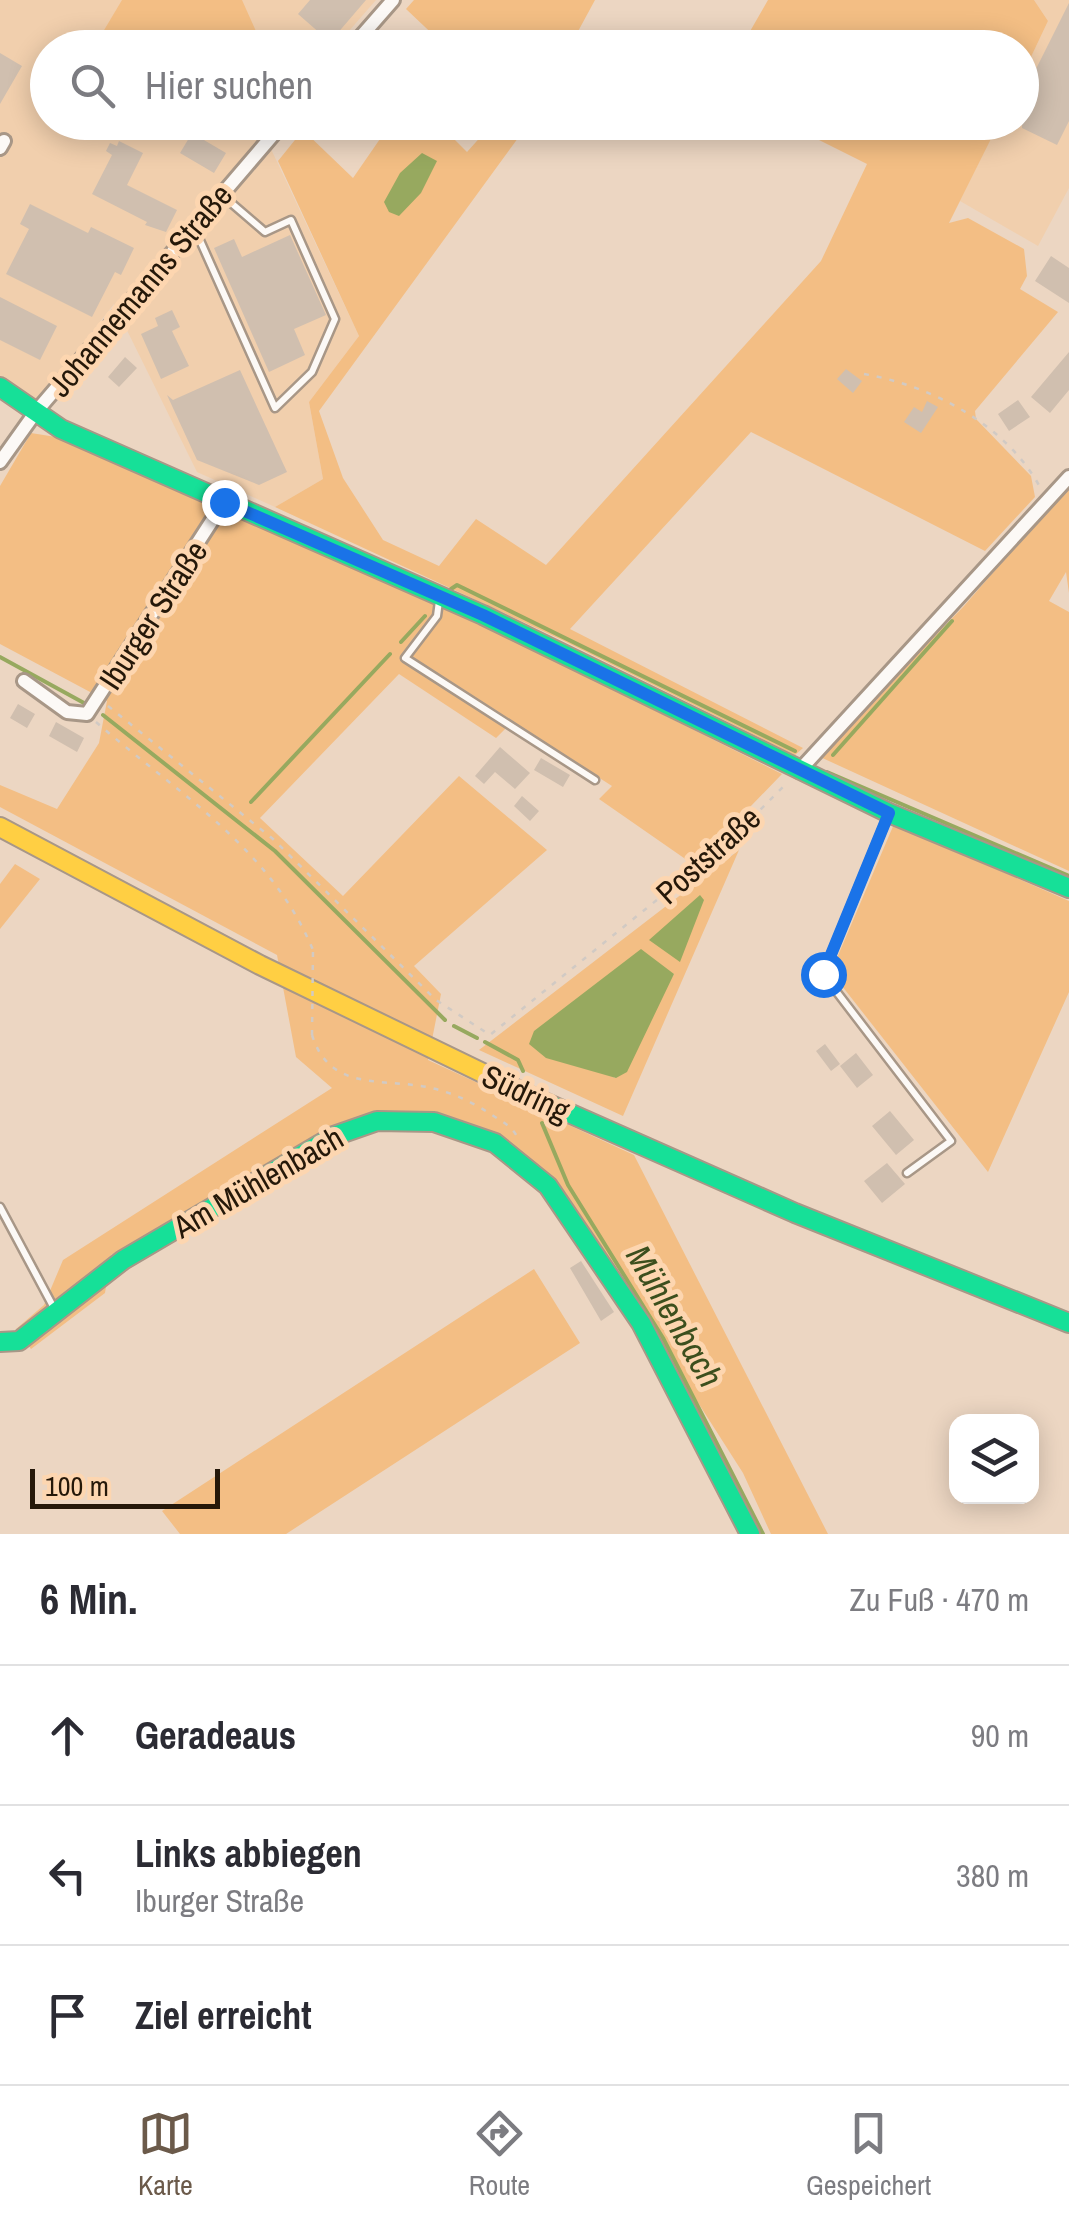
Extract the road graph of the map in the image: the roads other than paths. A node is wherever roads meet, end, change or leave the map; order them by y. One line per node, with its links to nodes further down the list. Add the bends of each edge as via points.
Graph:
1 (393, 0): 2 (street)
2 (367, 30)
3 (268, 140): 4 (street, Johannemanns Straße)
4 (221, 194): 5 (street, Johannemanns Straße); 5 (lane, via 264,232 292,220 335,318 312,372 275,408)
5 (194, 227): 7 (street, Johannemanns Straße)
6 (0, 387): 7 (street, Iburger Straße)
7 (35, 413): 8 (street, Johannemanns Straße); 10 (street, Iburger Straße)
8 (0, 462)
9 (1069, 477): 13 (street)
10 (224, 502): 11 (street, Iburger Straße); 12 (street, Iburger Straße, via 87,714 67,712)
11 (440, 596): 13 (street, Iburger Straße); 14 (lane, via 437,616 405,658)
12 (24, 681)
13 (799, 771): 15 (street, Iburger Straße)
14 (595, 780)
15 (889, 813): 17 (street, Iburger Straße); 18 (lane, via 823,974 951,1141)
16 (0, 828): 21 (street, Südring, via 541,1102 918,1265)
17 (1069, 888)
18 (907, 1173)
19 (0, 1207): 20 (lane)
20 (55, 1310): 22 (street, Am Mühlenbach, via 19,1341); 23 (street, Am Mühlenbach, via 122,1260 352,1128 377,1120 434,1122 495,1143 548,1186 642,1323)
21 (1069, 1322)
22 (0, 1342)
23 (750, 1534)

